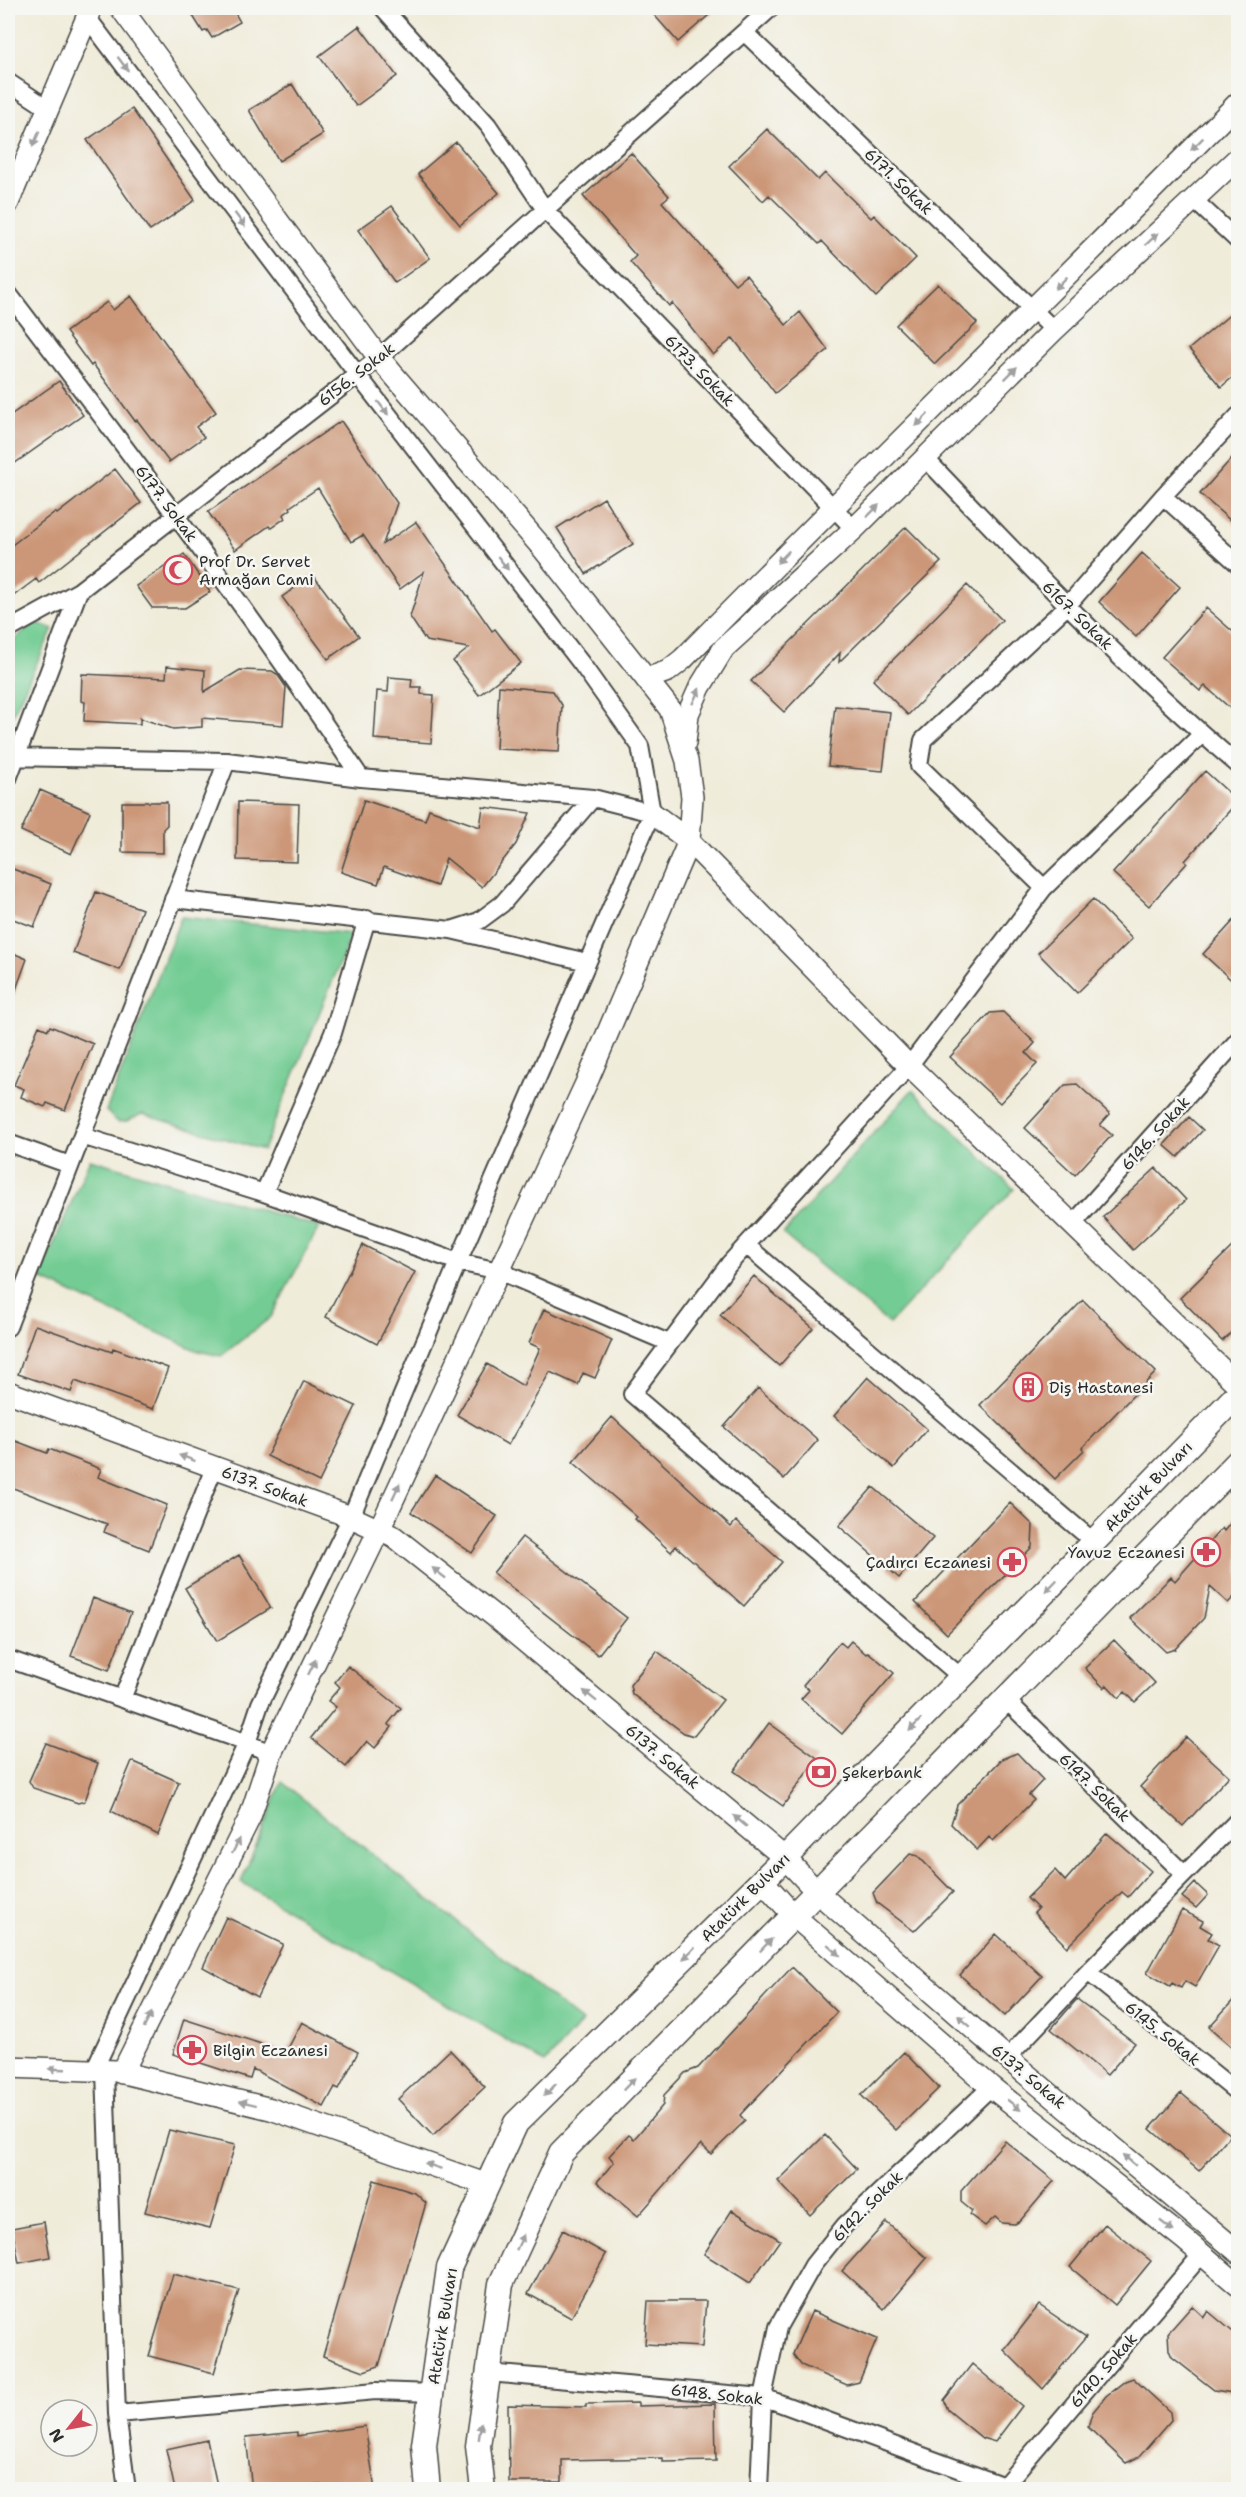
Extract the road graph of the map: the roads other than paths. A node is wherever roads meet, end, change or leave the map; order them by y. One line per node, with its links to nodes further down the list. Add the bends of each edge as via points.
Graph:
1 (121, 8): 17 (street)
2 (383, 8): 12 (street, 6173. Sokak, via 488,125)
3 (771, 8): 5 (street, 6156. Sokak)
4 (89, 12): 8 (street); 18 (street, one-way to 18)
5 (744, 32): 12 (street, 6156. Sokak); 15 (street, 6171. Sokak)
6 (8, 82): 8 (street)
7 (1239, 102): 15 (street, one-way to 15)
8 (49, 109): 11 (street, one-way to 11)
9 (1239, 158): 10 (street)
10 (1194, 200): 13 (street); 16 (street, one-way to 10)
11 (8, 203)
12 (546, 211): 17 (street, 6156. Sokak); 22 (street, 6173. Sokak)
13 (1239, 241)
14 (8, 292): 23 (street, 6177. Sokak)
15 (1034, 310): 16 (street, 6171. Sokak); 22 (street, one-way to 22)
16 (1054, 330): 20 (street, one-way to 16)
17 (379, 358): 18 (street, 6156. Sokak); 29 (street, via 544,551)
18 (357, 374): 23 (street, 6156. Sokak); 38 (street, one-way to 38, via 581,663 640,746)
19 (1239, 416): 21 (street)
20 (925, 458): 24 (street, one-way to 20); 27 (street, 6167. Sokak)
21 (1163, 496): 25 (street); 27 (street)
22 (833, 507): 24 (street, 6173. Sokak); 29 (street, one-way to 29, via 683,659)
23 (177, 514): 26 (street, 6156. Sokak); 35 (street, 6177. Sokak)
24 (854, 529): 31 (street, one-way to 24, via 688,714 724,648)
25 (1239, 564)
26 (79, 591): 28 (street, 6156. Sokak); 32 (street)
27 (1067, 606): 30 (street, 6167. Sokak); 40 (street, via 923,740 919,766)
28 (8, 630)
29 (646, 679): 31 (street, via 670,709)
30 (1203, 734): 34 (street, 6167. Sokak); 40 (street)
31 (684, 753): 39 (street, via 692,797)
32 (12, 757): 33 (street); 36 (street)
33 (226, 761): 35 (street); 41 (street)
34 (1239, 765)
35 (361, 777): 37 (street)
36 (8, 779)
37 (593, 798): 38 (street); 43 (street, via 502,904 478,921)
38 (652, 813): 39 (street); 44 (street)
39 (689, 841): 46 (street); 54 (street, via 589,1077)
40 (1044, 888): 46 (street)
41 (173, 899): 42 (street); 47 (street)
42 (367, 919): 43 (street); 50 (street, via 333,1033)
43 (451, 930): 44 (street)
44 (588, 962): 53 (street)
45 (1239, 1040): 51 (street, 6146. Sokak)
46 (909, 1066): 51 (street); 52 (street)
47 (82, 1136): 49 (street); 50 (street)
48 (8, 1143): 49 (street)
49 (70, 1165): 55 (street)
50 (264, 1193): 53 (street)
51 (1072, 1225): 57 (street)
52 (746, 1245): 56 (street); 64 (street)
53 (458, 1262): 54 (street); 62 (street)
54 (499, 1271): 56 (street); 63 (street, one-way to 54)
55 (8, 1327)
56 (669, 1343): 66 (street, via 632,1394)
57 (1239, 1385)
58 (8, 1392): 61 (street, 6137. Sokak, one-way to 58)
59 (1239, 1394): 64 (main road, Atatürk Bulvarı)
60 (1239, 1462): 68 (main road)
61 (214, 1468): 62 (street, 6137. Sokak); 67 (street)
62 (351, 1517): 63 (street, 6137. Sokak); 69 (street, via 260,1704)
63 (379, 1530): 70 (street, one-way to 63); 72 (street, 6137. Sokak, one-way to 63, via 493,1615 394,1537)
64 (1094, 1542): 66 (main road, Atatürk Bulvarı, one-way to 66)
65 (8, 1659): 67 (street)
66 (961, 1677): 72 (main road, Atatürk Bulvarı, one-way to 72)
67 (122, 1699): 69 (street)
68 (1006, 1700): 73 (street, 6147. Sokak); 75 (main road)
69 (247, 1743): 70 (street); 80 (street)
70 (271, 1753): 80 (street, one-way to 70, via 250,1817)
71 (1239, 1820): 73 (street)
72 (785, 1858): 74 (main road, Atatürk Bulvarı); 75 (street, 6137. Sokak)
73 (1184, 1874): 77 (street)
74 (762, 1881): 76 (street, 6137. Sokak); 83 (main road, Atatürk Bulvarı, one-way to 83, via 516,2122)
75 (817, 1892): 76 (main road); 78 (street, 6137. Sokak, one-way to 75)
76 (794, 1916): 81 (street, 6137. Sokak, one-way to 81); 87 (main road, one-way to 76, via 501,2284 561,2154)
77 (1088, 1972): 78 (street); 82 (street, 6145. Sokak)
78 (1007, 2058): 84 (street, 6137. Sokak, one-way to 78)
79 (8, 2067): 80 (street, one-way to 79)
80 (107, 2071): 83 (street, one-way to 80, via 271,2109); 90 (street)
81 (991, 2087): 85 (street, 6137. Sokak, one-way to 85); 89 (street, 6142. Sokak, via 845,2225 813,2265 778,2327)
82 (1239, 2093)
83 (488, 2185): 88 (main road, Atatürk Bulvarı, via 449,2268)
84 (1239, 2252)
85 (1202, 2254): 86 (street, 6137. Sokak); 91 (street, 6140. Sokak)
86 (1239, 2285)
87 (489, 2373): 89 (street, 6148. Sokak); 94 (main road, one-way to 87, via 478,2446)
88 (432, 2393): 90 (street, via 376,2391); 93 (main road, Atatürk Bulvarı, via 424,2445)
89 (764, 2397): 91 (street, 6148. Sokak); 95 (street, 6142. Sokak)
90 (117, 2414): 92 (street)
91 (1004, 2488)
92 (128, 2490)
93 (428, 2490)
94 (483, 2490)
95 (759, 2490)

